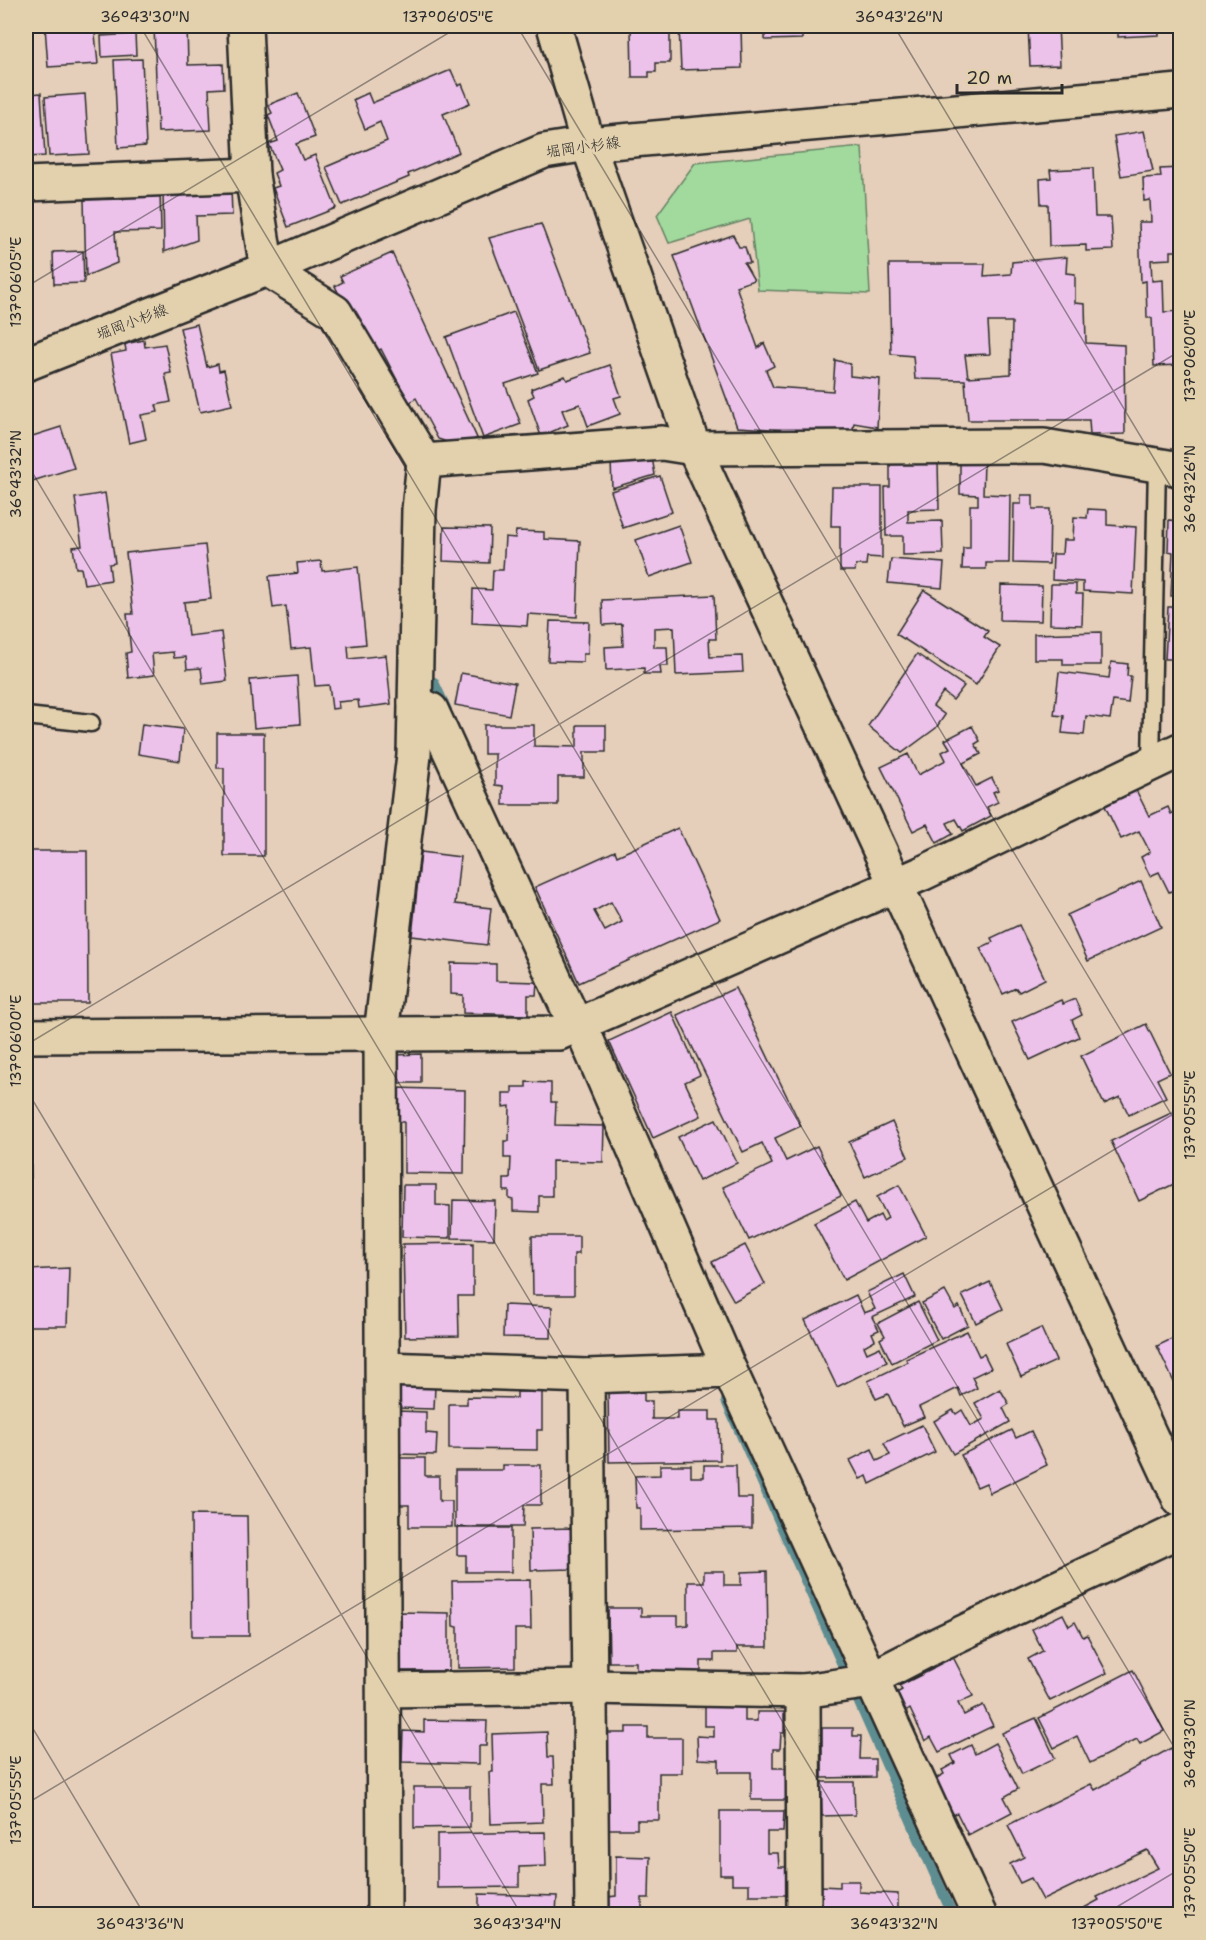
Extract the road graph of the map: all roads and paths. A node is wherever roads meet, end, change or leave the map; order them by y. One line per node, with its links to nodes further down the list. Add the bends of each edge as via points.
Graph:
1 (245, 26): 5 (street)
2 (554, 26): 4 (street)
3 (1180, 91): 4 (street, 堀岡小杉線)
4 (588, 144): 7 (street, 堀岡小杉線, via 544,151); 9 (street)
5 (252, 175): 6 (street); 7 (street)
6 (26, 184)
7 (267, 270): 8 (street, 堀岡小杉線); 10 (street, via 335,312)
8 (26, 364)
9 (694, 448): 10 (street, via 662,444); 11 (street, via 1044,446); 17 (street)
10 (424, 461): 12 (street, via 419,510)
11 (1169, 466): 16 (lane)
12 (415, 702): 18 (street, via 431,710); 19 (street, via 414,755)
13 (26, 716): 14 (lane)
14 (91, 723)
15 (1180, 750): 16 (street)
16 (1151, 763): 17 (street)
17 (896, 885): 18 (street); 24 (street)
18 (578, 1025): 19 (street, via 559,1033); 22 (street)
19 (381, 1034): 20 (street); 21 (street)
20 (26, 1036)
21 (383, 1369): 23 (street); 28 (street)
22 (730, 1371): 23 (street); 26 (street)
23 (587, 1376): 27 (street)
24 (1180, 1500)
25 (1180, 1530): 26 (street)
26 (870, 1680): 29 (street); 33 (street)
27 (591, 1686): 28 (street); 29 (street); 31 (street)
28 (384, 1690): 30 (street)
29 (803, 1691): 32 (street)
30 (384, 1914)
31 (592, 1914)
32 (804, 1914)
33 (979, 1914)

